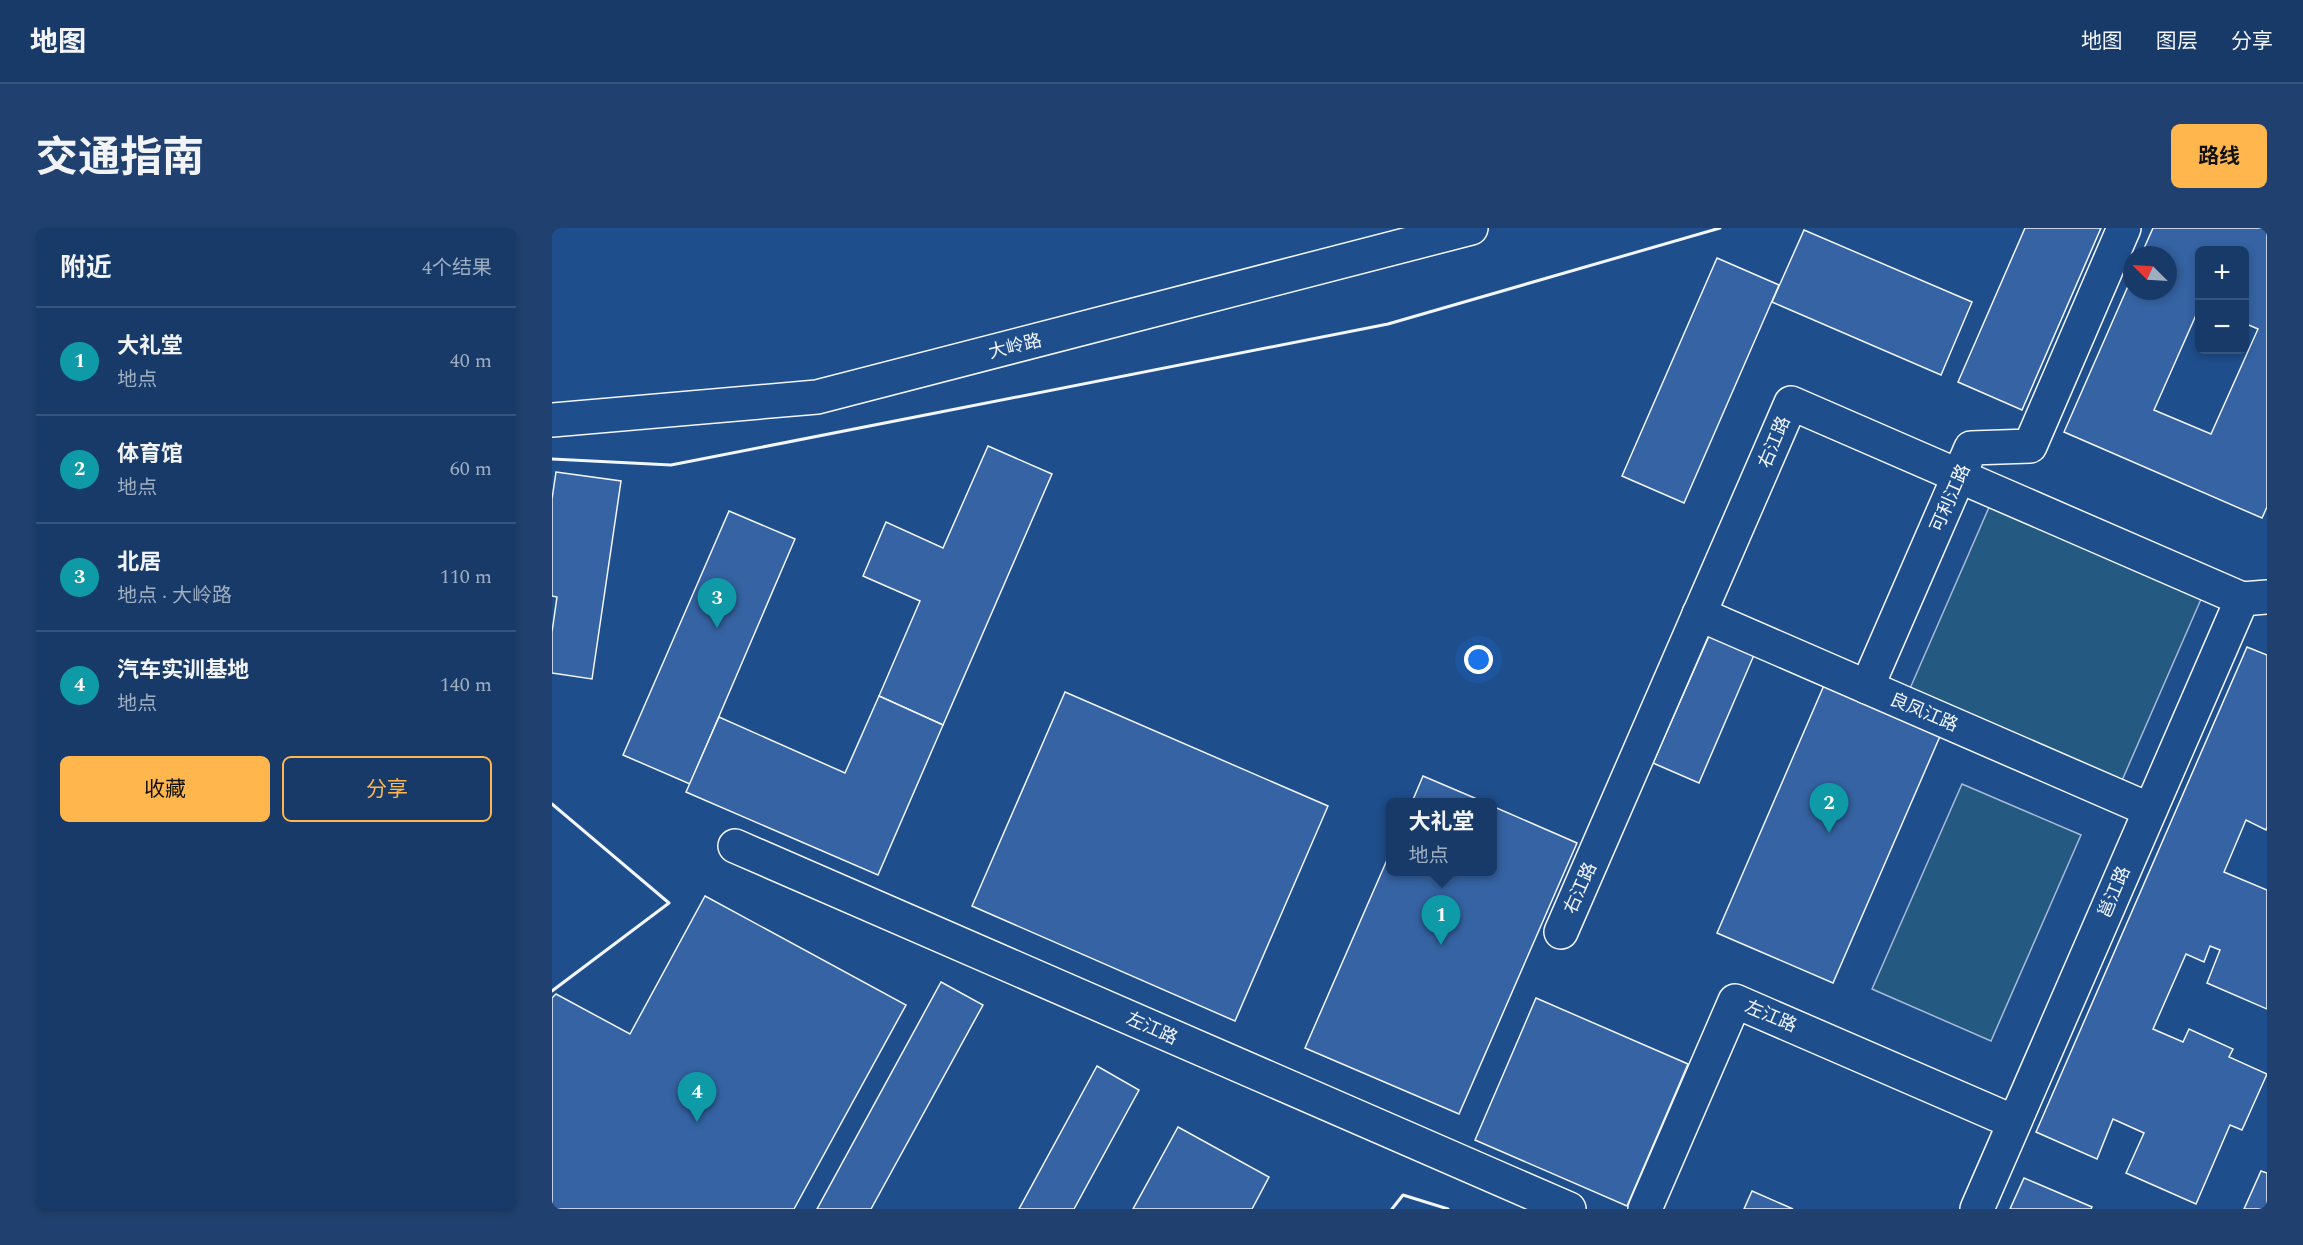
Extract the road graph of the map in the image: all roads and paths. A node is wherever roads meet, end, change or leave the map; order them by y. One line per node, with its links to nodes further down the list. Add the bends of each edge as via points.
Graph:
1 (1471, 228): 3 (street, 大岭路, via 817,397)
2 (2124, 228): 4 (street, 可利江路, via 2030,446 1971,448)
3 (552, 420)
4 (1959, 476): 5 (street, 右江路); 6 (street, 右江路, via 1791,403); 7 (street, 可利江路)
5 (2254, 598): 8 (street, 邕江路)
6 (1699, 614): 7 (street, 良凤江路); 10 (street, 右江路)
7 (1868, 687): 8 (street, 良凤江路)
8 (2150, 810): 11 (street, 邕江路)
9 (735, 846): 12 (street, 左江路)
10 (1561, 932)
11 (2014, 1122): 13 (street, 左江路, via 1735,1001); 14 (street, 邕江路)
12 (1569, 1209)
13 (1645, 1209)
14 (1977, 1209)

